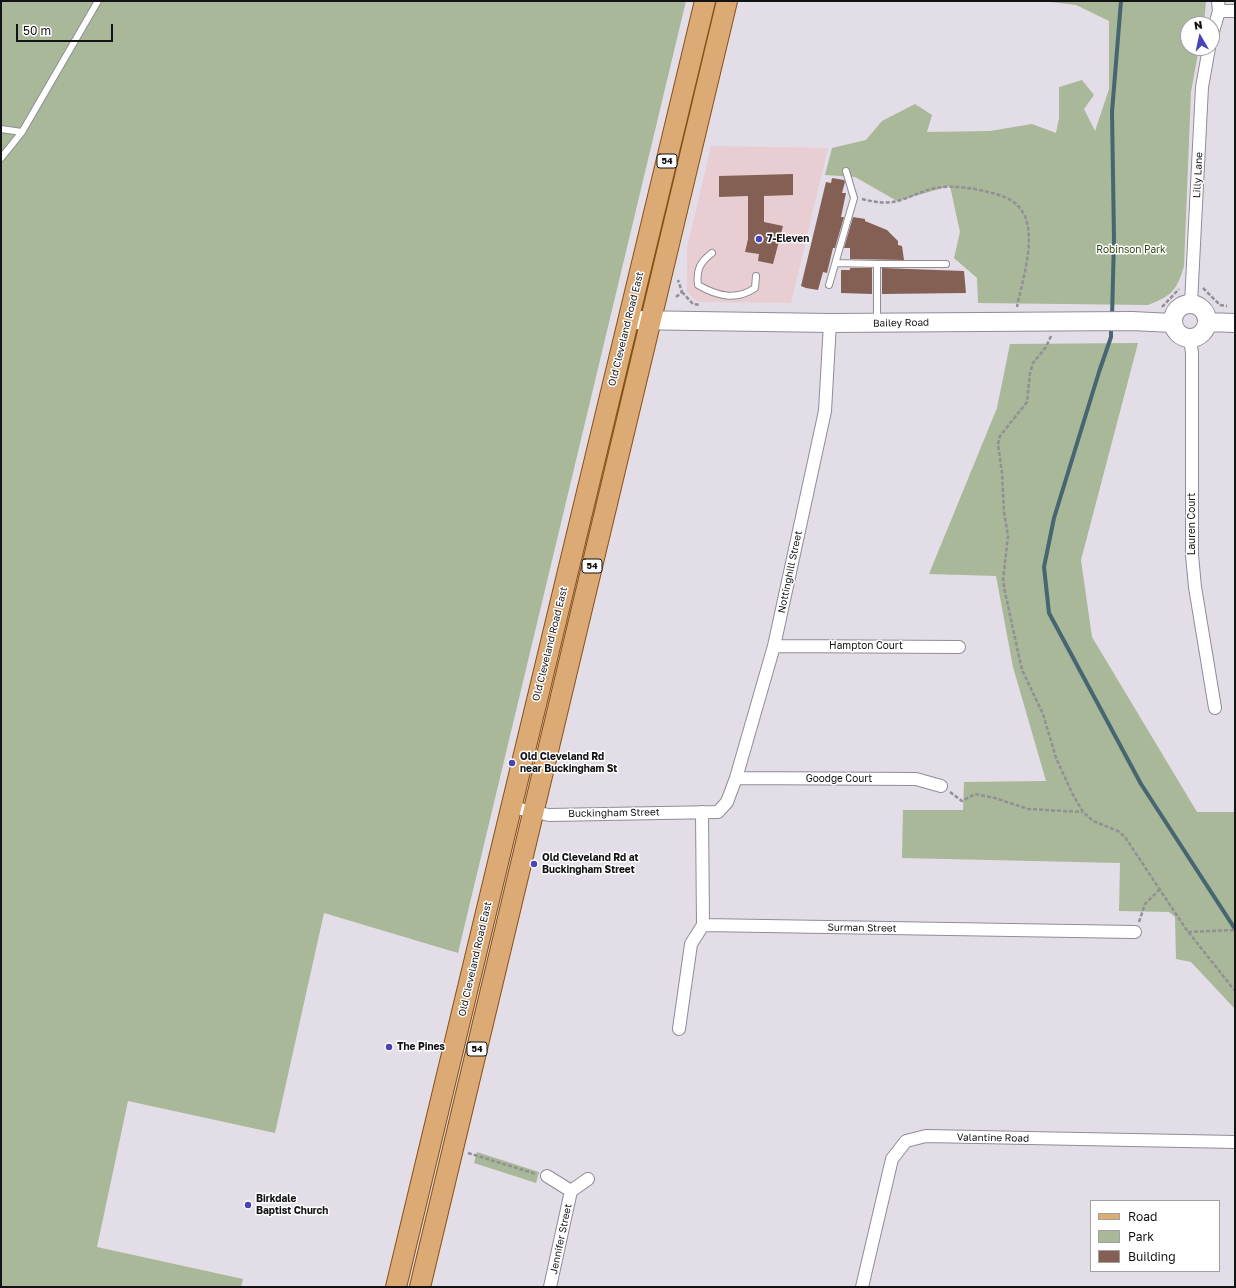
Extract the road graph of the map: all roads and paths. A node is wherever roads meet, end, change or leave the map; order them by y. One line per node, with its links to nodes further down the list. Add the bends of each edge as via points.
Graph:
1 (98, 1): 9 (lane)
2 (704, 1): 21 (main road, Old Cleveland Road East / 54)
3 (727, 1): 22 (main road, 54)
4 (1219, 6): 5 (street); 6 (street)
5 (1235, 11)
6 (1217, 16)
7 (1208, 56): 19 (street, Lilly Lane, via 1202,87)
8 (1, 129): 9 (lane)
9 (22, 132): 10 (lane)
10 (1, 158)
11 (846, 171): 12 (lane)
12 (854, 198): 14 (lane); 20 (path, via 879,203 897,201 936,188 962,187 998,195 1017,204 1029,233 1029,254)
13 (712, 253): 17 (lane, via 703,260 697,274 698,285 712,293 733,297 746,295 755,288)
14 (836, 263): 15 (lane); 18 (lane)
15 (877, 264): 16 (lane); 26 (lane)
16 (946, 264)
17 (756, 276)
18 (828, 285)
19 (1191, 303): 24 (street, via 1197,304 1205,311); 27 (street, via 1177,308)
20 (1017, 307)
21 (629, 320): 22 (street, Bailey Road); 35 (main road, Old Cleveland Road East / 54)
22 (650, 321): 25 (street, Bailey Road); 36 (main road, 54)
23 (1052, 321): 26 (street, Bailey Road); 27 (street, Bailey Road); 39 (path, via 1051,340 1031,368 1027,402 1000,436 998,444 1008,536 1004,580 1022,670 1043,714 1056,758)
24 (1207, 322): 28 (street); 29 (street, via 1200,335)
25 (830, 323): 26 (street, Bailey Road); 30 (street, Nottinghill Street, via 825,411)
26 (878, 323)
27 (1172, 323): 29 (street, via 1180,335)
28 (1235, 323)
29 (1190, 338): 32 (street, Lauren Court, via 1192,555)
30 (774, 646): 31 (street, Hampton Court); 33 (street, Nottinghill Street)
31 (958, 647)
32 (1215, 708)
33 (736, 778): 34 (street, Goodge Court, via 916,779); 38 (street, Nottinghill Street, via 727,802)
34 (941, 786): 39 (path, via 962,801 975,794 1028,809)
35 (511, 807): 36 (street, Buckingham Street); 52 (main road, Old Cleveland Road East / 54)
36 (534, 812): 37 (street, Buckingham Street, via 549,815); 53 (main road, 54)
37 (702, 812): 38 (street, Buckingham Street); 41 (street)
38 (718, 812)
39 (1083, 812): 40 (path, via 1093,821 1118,831 1125,837)
40 (1160, 889): 43 (path, via 1145,904); 44 (path)
41 (702, 925): 43 (street, Surman Street); 46 (street, via 691,944)
42 (1235, 930): 44 (path)
43 (1135, 932)
44 (1188, 932): 45 (path)
45 (1235, 991)
46 (679, 1029)
47 (1235, 1142): 55 (street, Valantine Road, via 926,1136 906,1141 892,1159)
48 (467, 1153): 49 (path, via 543,1178)
49 (546, 1176): 51 (street, Jennifer Street)
50 (588, 1179): 51 (street, Jennifer Street)
51 (571, 1191): 54 (street, Jennifer Street)
52 (396, 1287)
53 (420, 1287)
54 (550, 1287)
55 (862, 1287)

